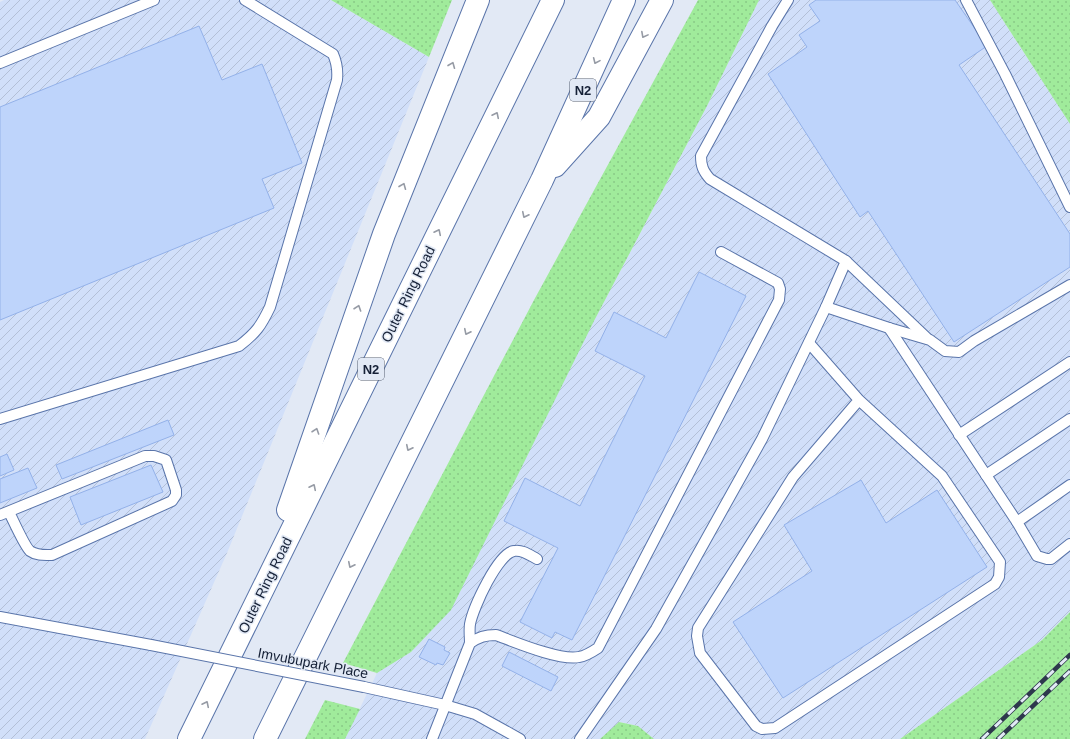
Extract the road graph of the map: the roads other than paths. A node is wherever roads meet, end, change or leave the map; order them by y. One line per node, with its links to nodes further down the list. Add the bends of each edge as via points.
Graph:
1 (154, 0): 9 (lane)
2 (245, 0): 21 (lane, via 333,54 338,72 270,307 261,326 239,346)
3 (478, 0): 30 (highway, one-way to 3, via 384,234)
4 (553, 0): 30 (highway, Outer Ring Road / N2, one-way to 4)
5 (624, 0): 10 (highway, N2, one-way to 10)
6 (662, 0): 10 (highway, one-way to 10, via 598,117)
7 (788, 0): 13 (lane, via 701,156 701,165 710,179)
8 (966, 0): 11 (lane, via 1006,74)
9 (0, 63)
10 (542, 180): 35 (highway, N2, one-way to 35)
11 (1070, 206)
12 (721, 252): 32 (lane, via 778,283 779,300 598,648 578,658 562,657 496,636 486,635)
13 (846, 261): 15 (lane); 17 (lane)
14 (1070, 285): 17 (lane, via 959,352 945,351)
15 (826, 307): 16 (lane); 18 (lane)
16 (889, 328): 17 (lane); 23 (lane)
17 (930, 340)
18 (809, 343): 20 (lane); 38 (lane, via 762,439 656,629)
19 (1070, 362): 23 (lane)
20 (859, 400): 20 (lane, via 793,477 698,628 700,653 756,726 762,729 775,728 995,584 1000,577 1000,562 942,476)
21 (0, 419)
22 (1070, 419): 24 (lane)
23 (959, 435): 24 (lane)
24 (986, 475): 27 (lane)
25 (1070, 485): 27 (lane)
26 (4, 514): 26 (lane, via 29,551 43,556 52,555 172,501 176,490 166,460 145,456)
27 (1017, 522): 28 (lane, via 1037,556 1051,558)
28 (1070, 544)
29 (537, 559): 32 (lane, via 514,550 499,562 480,597 470,624)
30 (257, 600): 34 (highway, Outer Ring Road / N2, one-way to 30)
31 (0, 617): 33 (lane, Imvubupark Place, bridge)
32 (470, 642): 33 (lane)
33 (445, 705): 36 (lane); 37 (lane, Imvubupark Place, via 475,714)
34 (189, 739)
35 (265, 739)
36 (432, 739)
37 (520, 739)
38 (580, 739)

